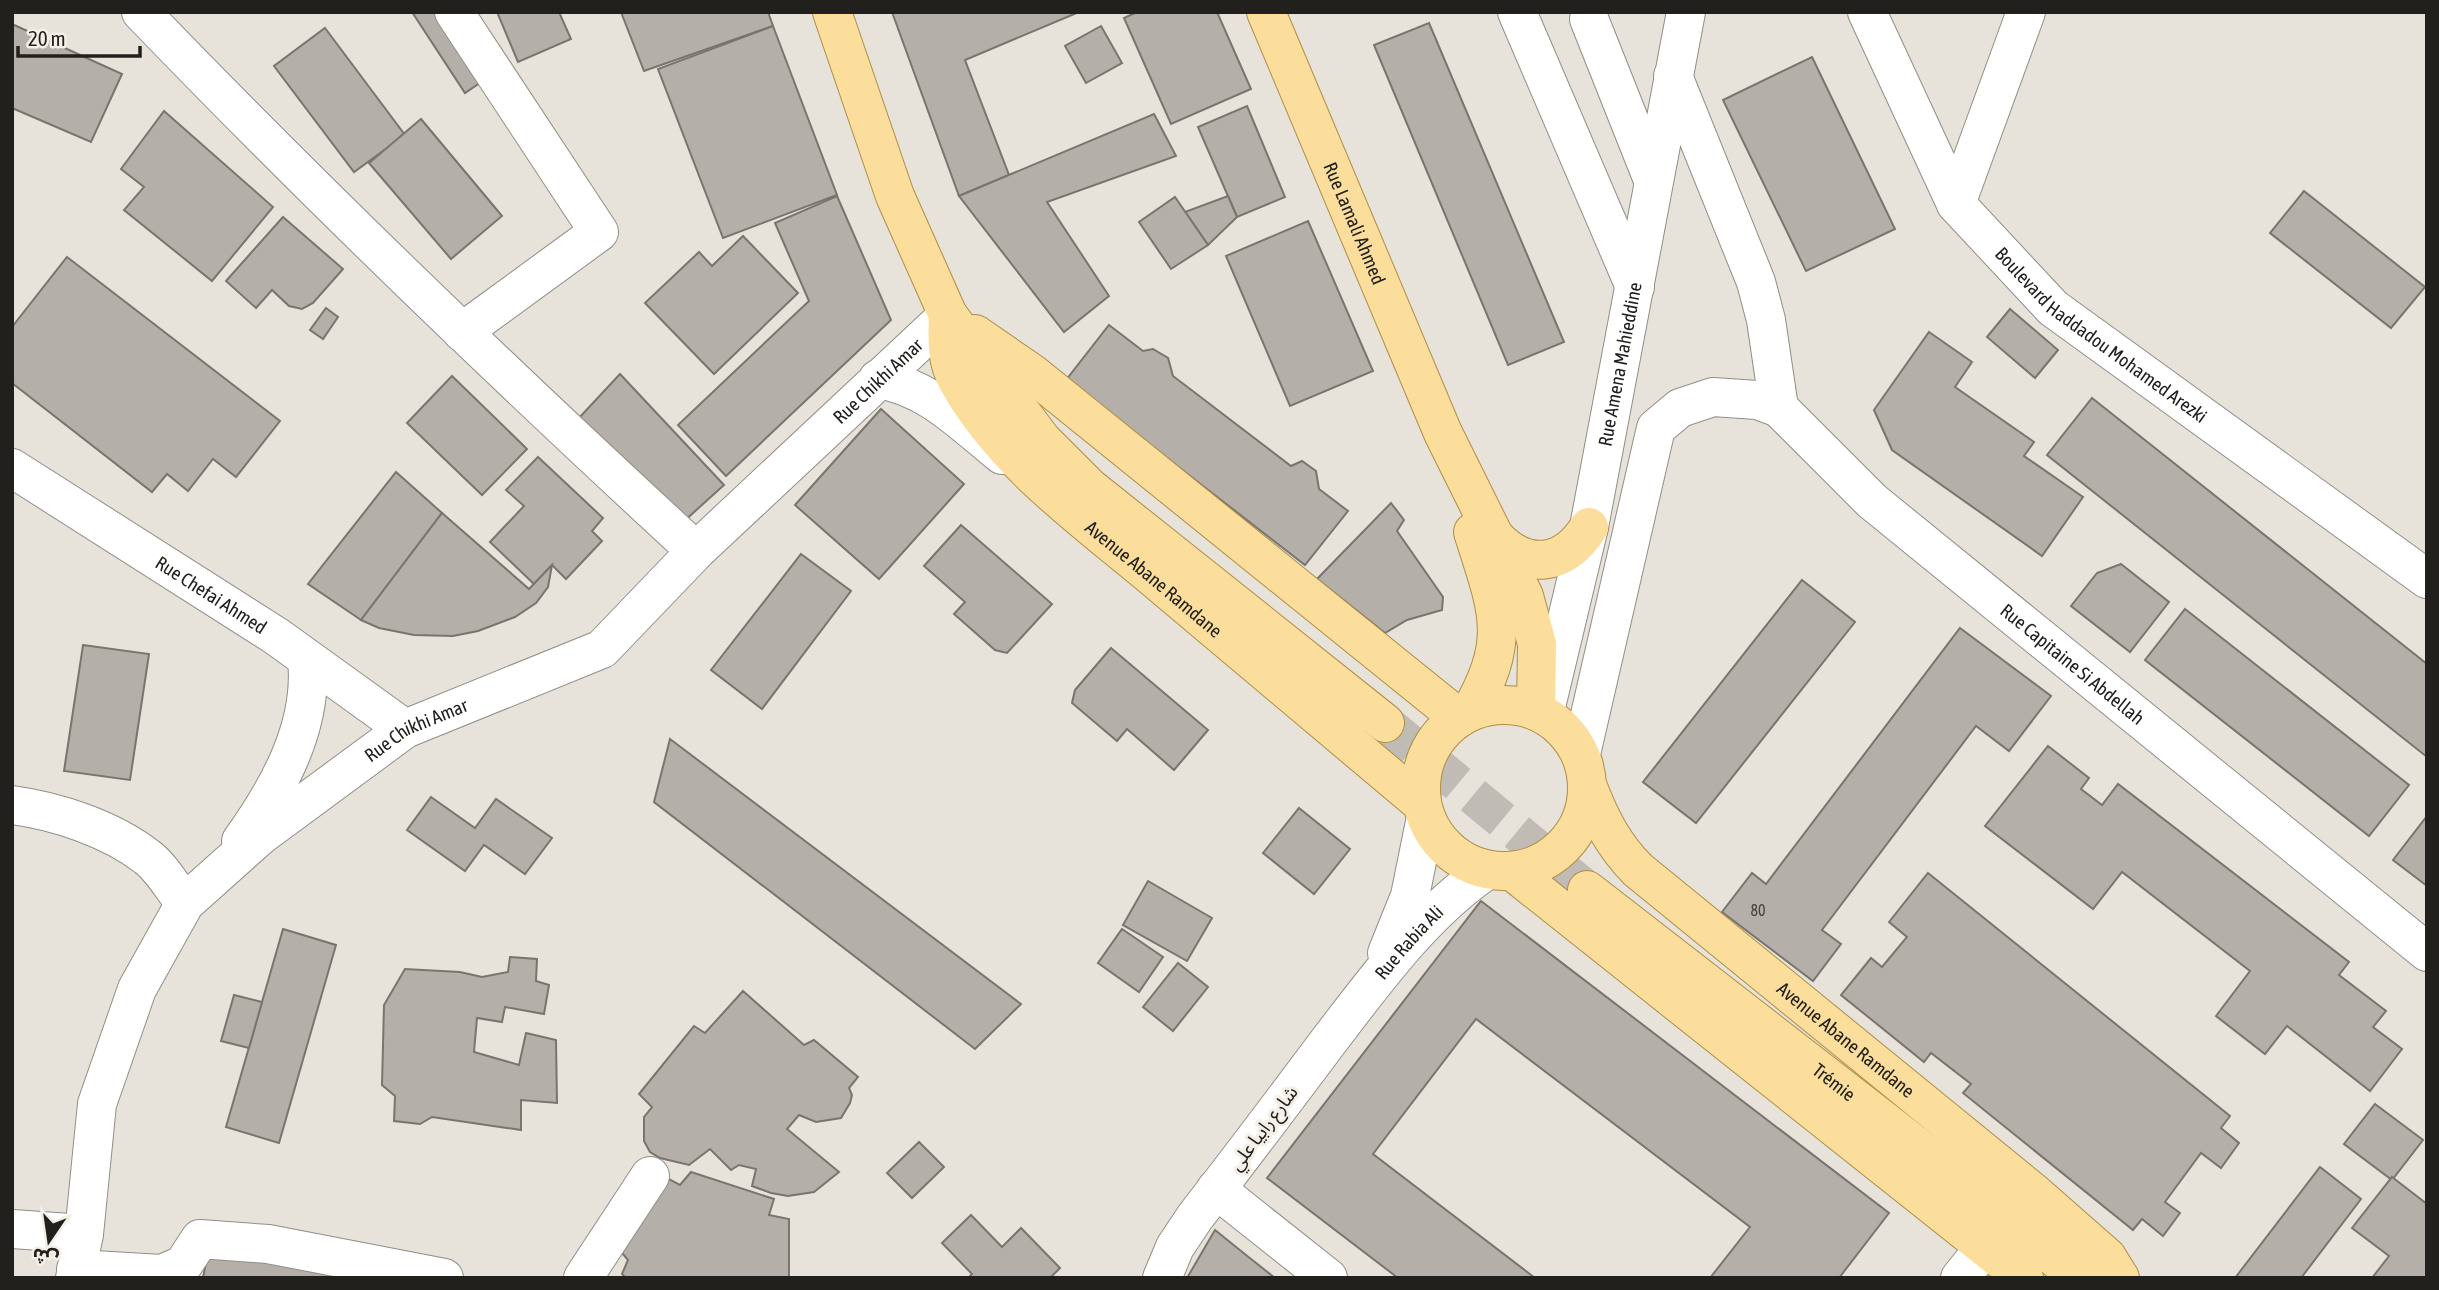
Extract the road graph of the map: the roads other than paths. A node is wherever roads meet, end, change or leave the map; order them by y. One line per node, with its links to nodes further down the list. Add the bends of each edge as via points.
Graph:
1 (141, 12): 16 (street)
2 (454, 12): 16 (street, via 599,232)
3 (832, 12): 14 (main road, Avenue Abane Ramdane, via 894,196)
4 (1266, 12): 20 (main road, Rue Lamali Ahmed)
5 (1517, 12): 13 (street)
6 (1686, 12): 10 (street, Rue Amena Mahieddine)
7 (1867, 12): 12 (street, Boulevard Haddadou Mohamed Arezki)
8 (2026, 12): 12 (street)
9 (1589, 19): 11 (street)
10 (1673, 76): 11 (street, Rue Amena Mahieddine); 15 (street, via 1756,282)
11 (1653, 180): 13 (street, Rue Amena Mahieddine)
12 (1956, 204): 26 (street, Boulevard Haddadou Mohamed Arezki, via 2053,308)
13 (1635, 287): 23 (street, Rue Amena Mahieddine)
14 (948, 315): 17 (street, Rue Chikhi Amar); 22 (main road, Avenue Abane Ramdane, via 947,351 957,381 999,442); 29 (main road, via 1033,374); 30 (main road, Avenue Abane Ramdane, via 1069,469)
15 (1768, 331): 18 (street, via 1753,374 1732,391); 19 (street)
16 (462, 332): 25 (street)
17 (878, 379): 22 (street, via 904,383 926,396); 25 (street, Rue Chikhi Amar)
18 (1713, 397): 19 (street, via 1758,400); 32 (street, via 1680,408 1656,428 1652,439)
19 (1779, 408): 39 (street, Rue Capitaine Si Abdellah, via 1872,501)
20 (1443, 433): 24 (main road, Rue Lamali Ahmed); 29 (main road, Rue Lamali Ahmed, via 1491,590 1498,630 1491,670)
21 (12, 468): 27 (street, Rue Chefai Ahmed)
22 (1059, 499): 34 (main road, Avenue Abane Ramdane)
23 (1588, 527): 24 (main road, via 1568,552 1552,559 1520,556); 28 (street, Rue Amena Mahieddine)
24 (1494, 536): 28 (main road, Rue Lamali Ahmed, via 1513,571 1537,644)
25 (696, 551): 31 (street, Rue Chikhi Amar, via 602,649)
26 (2427, 579)
27 (307, 659): 31 (street, Rue Chefai Ahmed); 35 (street, via 310,684 297,741 269,798)
28 (1540, 713): 29 (main road, via 1503,704); 32 (main road, via 1566,732)
29 (1464, 715): 34 (main road, via 1432,746 1424,764)
30 (1385, 723)
31 (405, 729): 35 (street, Rue Chikhi Amar)
32 (1585, 771): 36 (main road, via 1586,808 1567,844 1551,858); 53 (main road, Avenue Abane Ramdane, via 1597,811 1620,852 1638,870 2033,1192 2107,1257)
33 (12, 805): 38 (street, via 42,809 103,832 149,858)
34 (1424, 810): 36 (main road, via 1436,836 1450,851 1467,863); 40 (street, Rue Rabia Ali, via 1410,896)
35 (224, 866): 38 (street, Rue Chikhi Amar)
36 (1500, 871): 40 (street, Rue Rabia Ali, via 1463,887); 44 (main road)
37 (1587, 890): 52 (main road, Trémie)
38 (185, 903): 45 (street, Rue Chikhi Amar, via 137,989 97,1104)
39 (2427, 952)
40 (1373, 984): 42 (street, شارع رابيا علي)
41 (650, 1176): 47 (street)
42 (1216, 1189): 48 (street, شارع رابيا علي, via 1175,1247); 49 (street)
43 (12, 1229): 45 (street)
44 (1985, 1247): 50 (street); 51 (main road)
45 (78, 1260): 46 (street, via 162,1274 183,1265 200,1239 268,1244)
46 (444, 1278)
47 (583, 1278)
48 (1162, 1278)
49 (1328, 1278)
50 (1961, 1278)
51 (2024, 1278)
52 (2080, 1278)
53 (2120, 1278)

